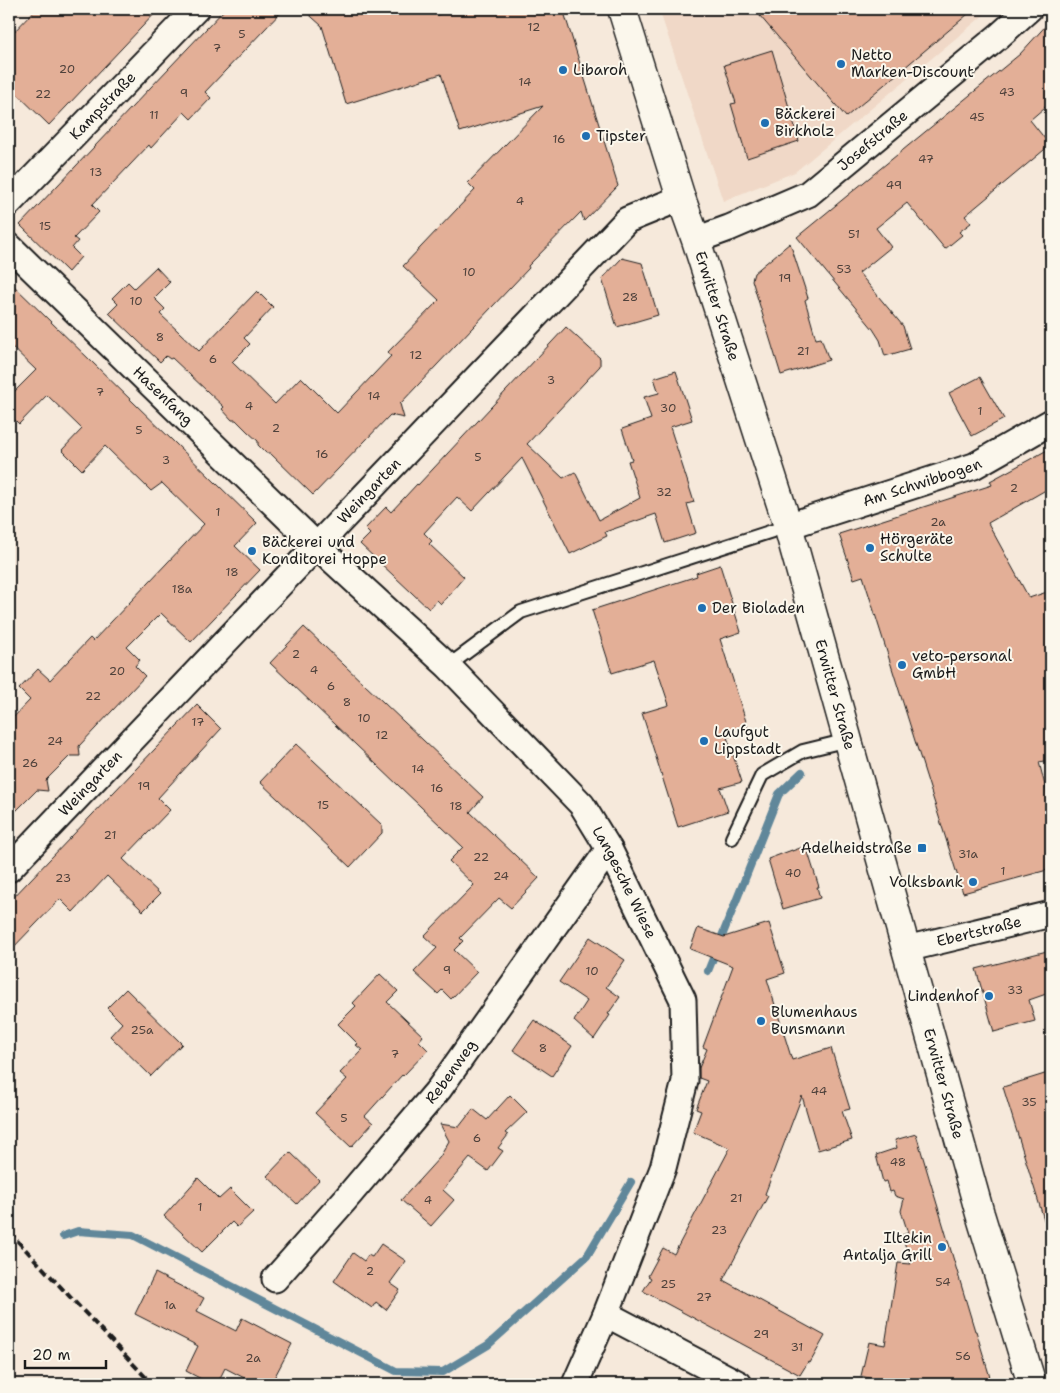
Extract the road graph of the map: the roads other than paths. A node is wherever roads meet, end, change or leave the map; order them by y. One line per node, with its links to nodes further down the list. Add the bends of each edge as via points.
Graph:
1 (196, 9): 5 (street, Kampstraße)
2 (622, 9): 4 (street, Erwitter Straße)
3 (1022, 11): 6 (street, Josefstraße, via 808,194)
4 (681, 198): 6 (street, Erwitter Straße); 10 (street, Weingarten, via 627,220)
5 (9, 203)
6 (696, 240): 9 (street, Erwitter Straße)
7 (9, 246): 10 (street, Hasenfang)
8 (1051, 422): 9 (street, Am Schwibbogen, via 974,466)
9 (788, 526): 11 (lane, via 521,612); 12 (street, Erwitter Straße)
10 (317, 546): 11 (street, Langesche Wiese); 15 (street, Weingarten)
11 (448, 666): 14 (street, Langesche Wiese, via 582,806)
12 (848, 740): 13 (lane, via 803,751 762,775); 17 (street, Erwitter Straße)
13 (732, 838)
14 (609, 849): 18 (street, Rebenweg, via 439,1089); 19 (street, Langesche Wiese, via 683,1000 686,1081 663,1168)
15 (9, 869)
16 (1051, 914): 17 (street, Ebertstraße)
17 (906, 949): 22 (street, Erwitter Straße, via 980,1214)
18 (275, 1279)
19 (606, 1314): 20 (street, Langesche Wiese); 21 (street)
20 (574, 1384)
21 (739, 1384)
22 (1032, 1384)

